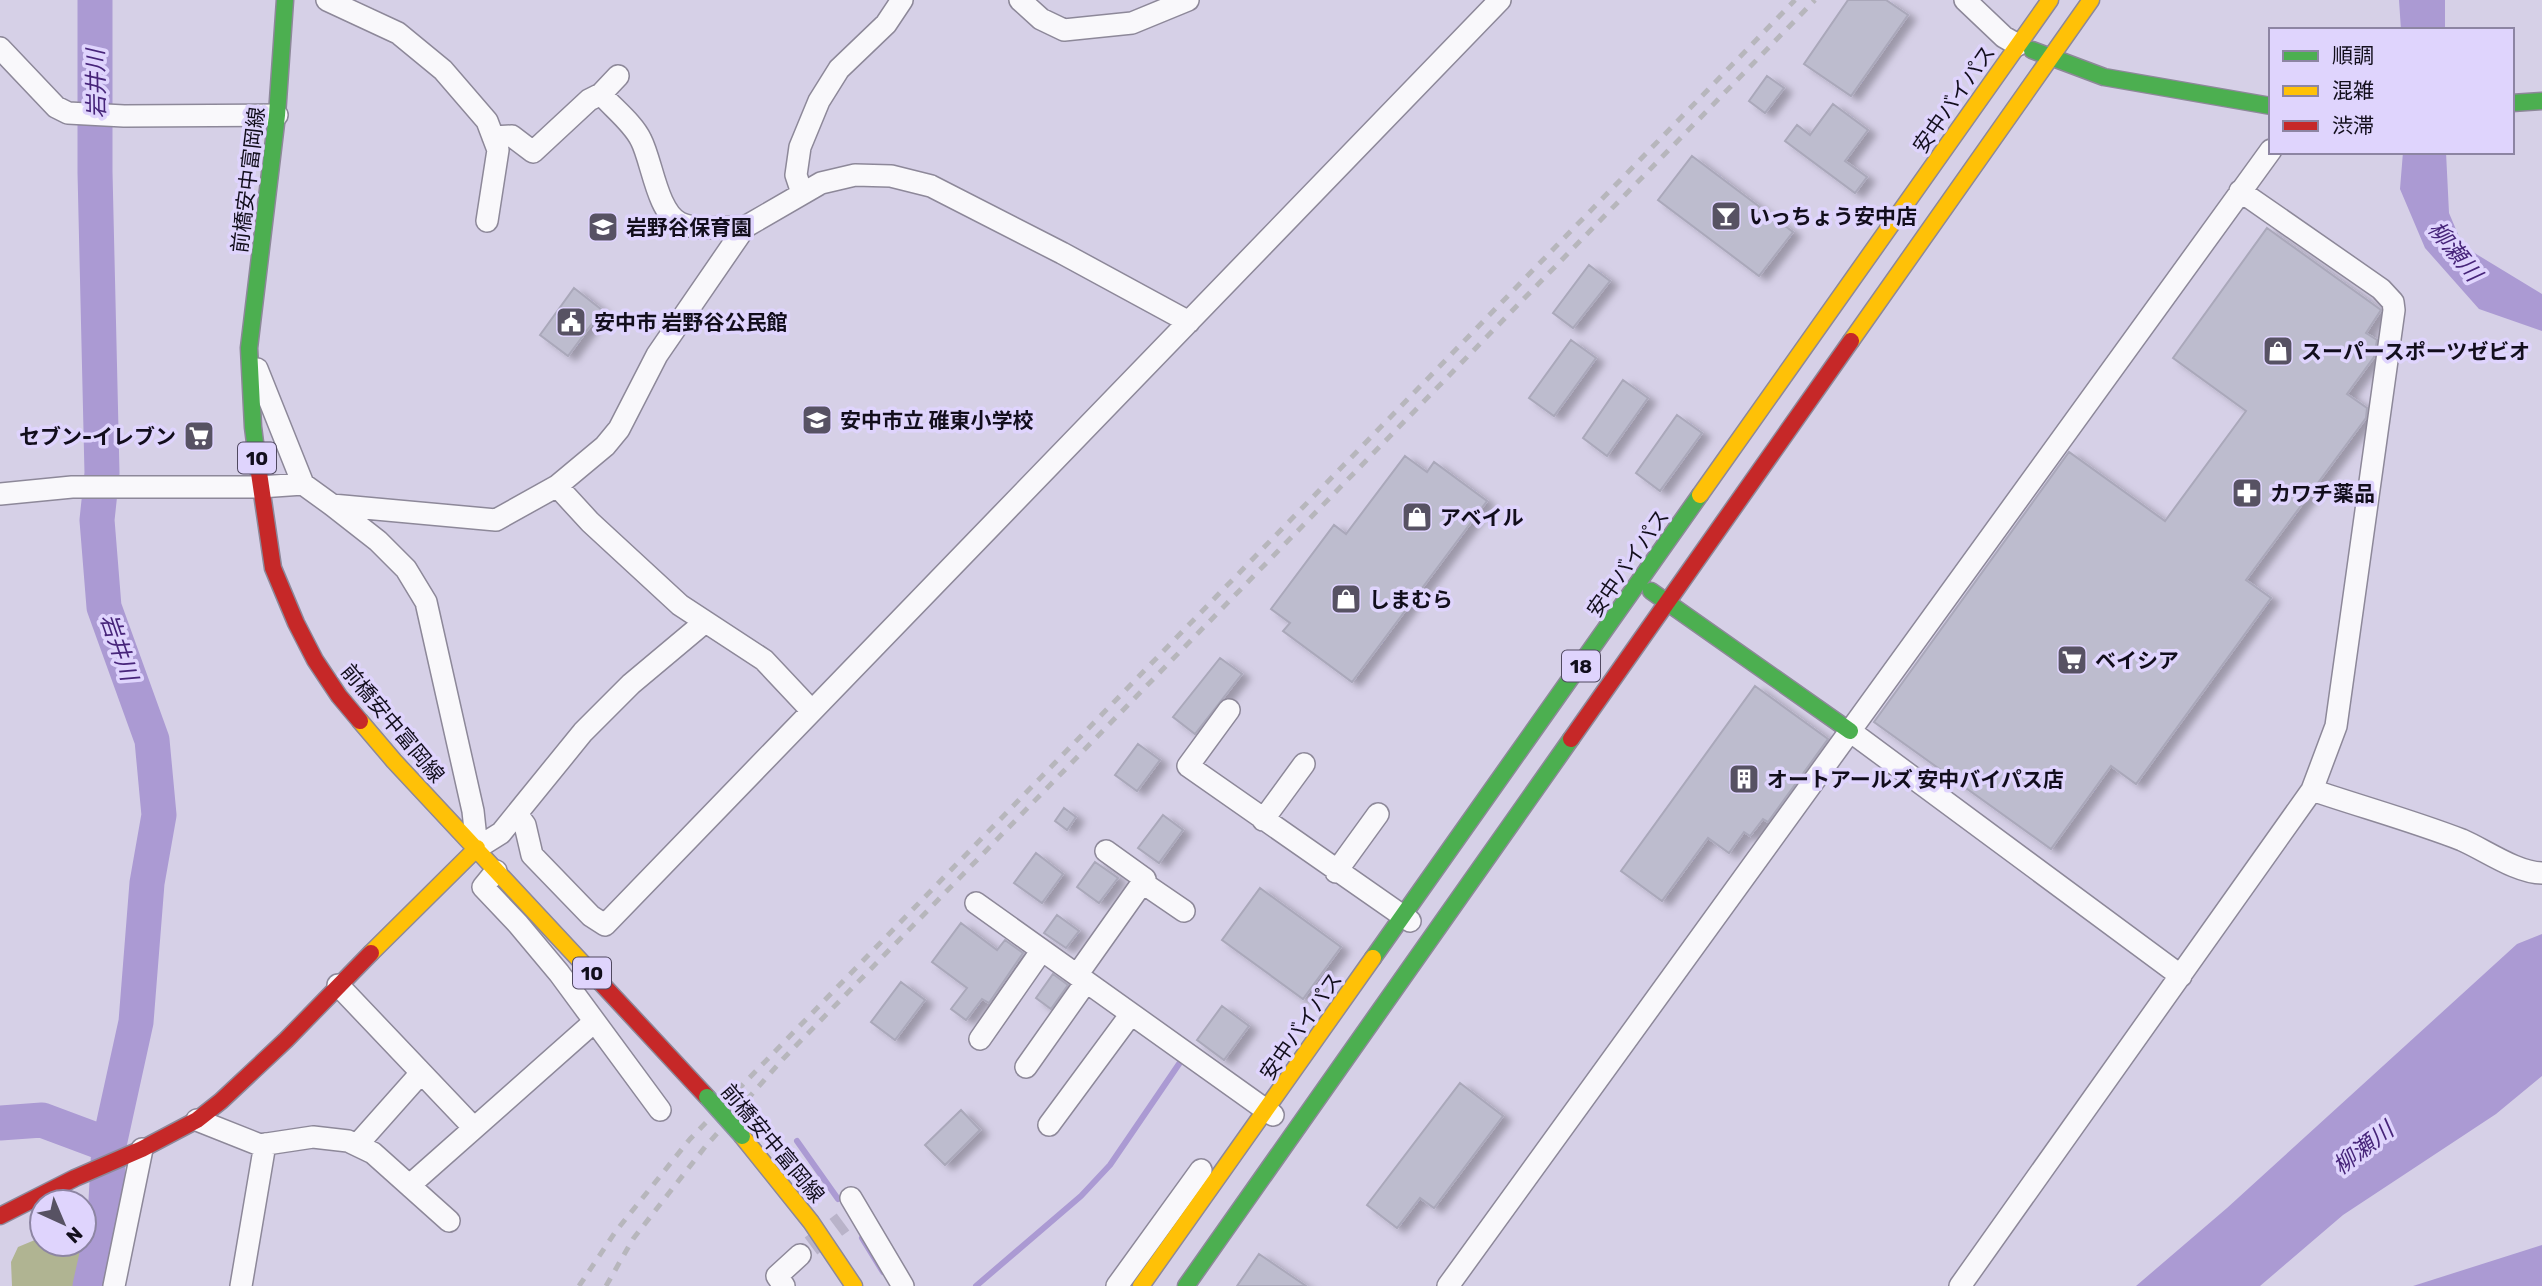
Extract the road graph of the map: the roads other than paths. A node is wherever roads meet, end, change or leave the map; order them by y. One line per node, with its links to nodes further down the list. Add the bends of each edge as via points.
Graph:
1 (285, 0): 18 (main road, 前橋安中富岡線 / 10)
2 (327, 0): 19 (street, via 398,33 443,70 487,121)
3 (902, 0): 22 (street, via 886,24 839,69 819,101 800,147 796,175)
4 (1020, 0): 5 (street, via 1041,19 1064,30 1132,23)
5 (1188, 0)
6 (1500, 0): 25 (street)
7 (1965, 0): 10 (street)
8 (2050, 0): 10 (main road, 安中バイパス / 18)
9 (2091, 0): 12 (main road, 18)
10 (2018, 45): 12 (main road); 32 (main road, 安中バイパス / 18)
11 (0, 48): 18 (street, via 56,107 68,113)
12 (2051, 57): 17 (main road, via 2104,77); 33 (main road, 18)
13 (618, 76): 14 (street)
14 (601, 94): 19 (street, via 533,152 512,136); 24 (street, via 640,138 662,201 676,222 693,227)
15 (2542, 101): 16 (main road)
16 (2514, 103)
17 (2269, 106)
18 (277, 115): 26 (main road, 前橋安中富岡線 / 10)
19 (493, 137): 23 (street, via 498,150)
20 (2269, 152): 21 (street)
21 (2240, 191): 37 (street); 39 (street, via 2381,289 2394,310 2336,726)
22 (802, 193): 24 (street); 25 (street, via 855,175 891,176 931,186)
23 (487, 221)
24 (745, 227): 28 (street, via 657,355 619,429)
25 (1189, 322): 35 (street)
26 (249, 348): 27 (street); 29 (main road, 前橋安中富岡線 / 10)
27 (303, 484): 29 (street); 31 (street)
28 (557, 486): 31 (street, via 496,520); 34 (street, via 680,605)
29 (260, 487): 30 (street, via 72,487); 43 (main road, 前橋安中富岡線 / 10, via 273,568 315,660 394,761)
30 (0, 494)
31 (332, 505): 43 (street, via 406,569 426,602 473,811)
32 (1640, 583): 33 (main road); 51 (main road, 安中バイパス / 18)
33 (1667, 601): 37 (main road); 52 (main road, 18)
34 (705, 622): 35 (street, via 764,660); 40 (street, via 631,684 583,732)
35 (811, 710): 40 (street, via 605,925 532,855 525,825)
36 (1230, 710): 42 (street, via 1188,766)
37 (1850, 731): 54 (street); 84 (street)
38 (1304, 764): 42 (street)
39 (2312, 790): 47 (street, via 2462,840); 54 (street)
40 (517, 814): 43 (street, via 501,833)
41 (1378, 814): 46 (street)
42 (1264, 820): 46 (street)
43 (477, 848): 45 (main road, 前橋安中富岡線 / 10); 56 (main road)
44 (1106, 851): 48 (street, via 1145,879)
45 (496, 871): 58 (street, via 483,887 559,973); 79 (main road, 前橋安中富岡線 / 10, bridge, via 742,1136)
46 (1336, 872): 51 (street)
47 (2542, 873)
48 (1143, 883): 50 (street); 55 (street)
49 (976, 903): 53 (street)
50 (1184, 911)
51 (1404, 917): 52 (street); 62 (main road, 安中バイパス / 18)
52 (1432, 936): 67 (main road, 18)
53 (1042, 950): 55 (street); 59 (street)
54 (2181, 976): 85 (street)
55 (1082, 979): 57 (street); 60 (street)
56 (338, 985): 61 (street); 64 (main road, via 286,1040)
57 (1131, 1014): 62 (street); 65 (street)
58 (594, 1023): 63 (street); 66 (street)
59 (980, 1039)
60 (1026, 1067)
61 (421, 1073): 66 (street); 69 (street)
62 (1259, 1105): 67 (street); 81 (street); 82 (main road, 安中バイパス / 18)
63 (660, 1110)
64 (197, 1120): 68 (street); 70 (main road)
65 (1049, 1125)
66 (474, 1128): 71 (street)
67 (1295, 1131): 83 (main road, 18)
68 (265, 1144): 69 (street, via 313,1137); 77 (street)
69 (357, 1145): 71 (street)
70 (137, 1151): 73 (main road); 76 (street)
71 (410, 1185): 74 (street)
72 (851, 1210): 80 (street)
73 (0, 1216)
74 (449, 1221)
75 (800, 1255): 78 (street, via 777,1276)
76 (114, 1286)
77 (241, 1286)
78 (784, 1286)
79 (855, 1286)
80 (903, 1286)
81 (1117, 1286)
82 (1141, 1286)
83 (1186, 1286)
84 (1448, 1286)
85 (1960, 1286)

